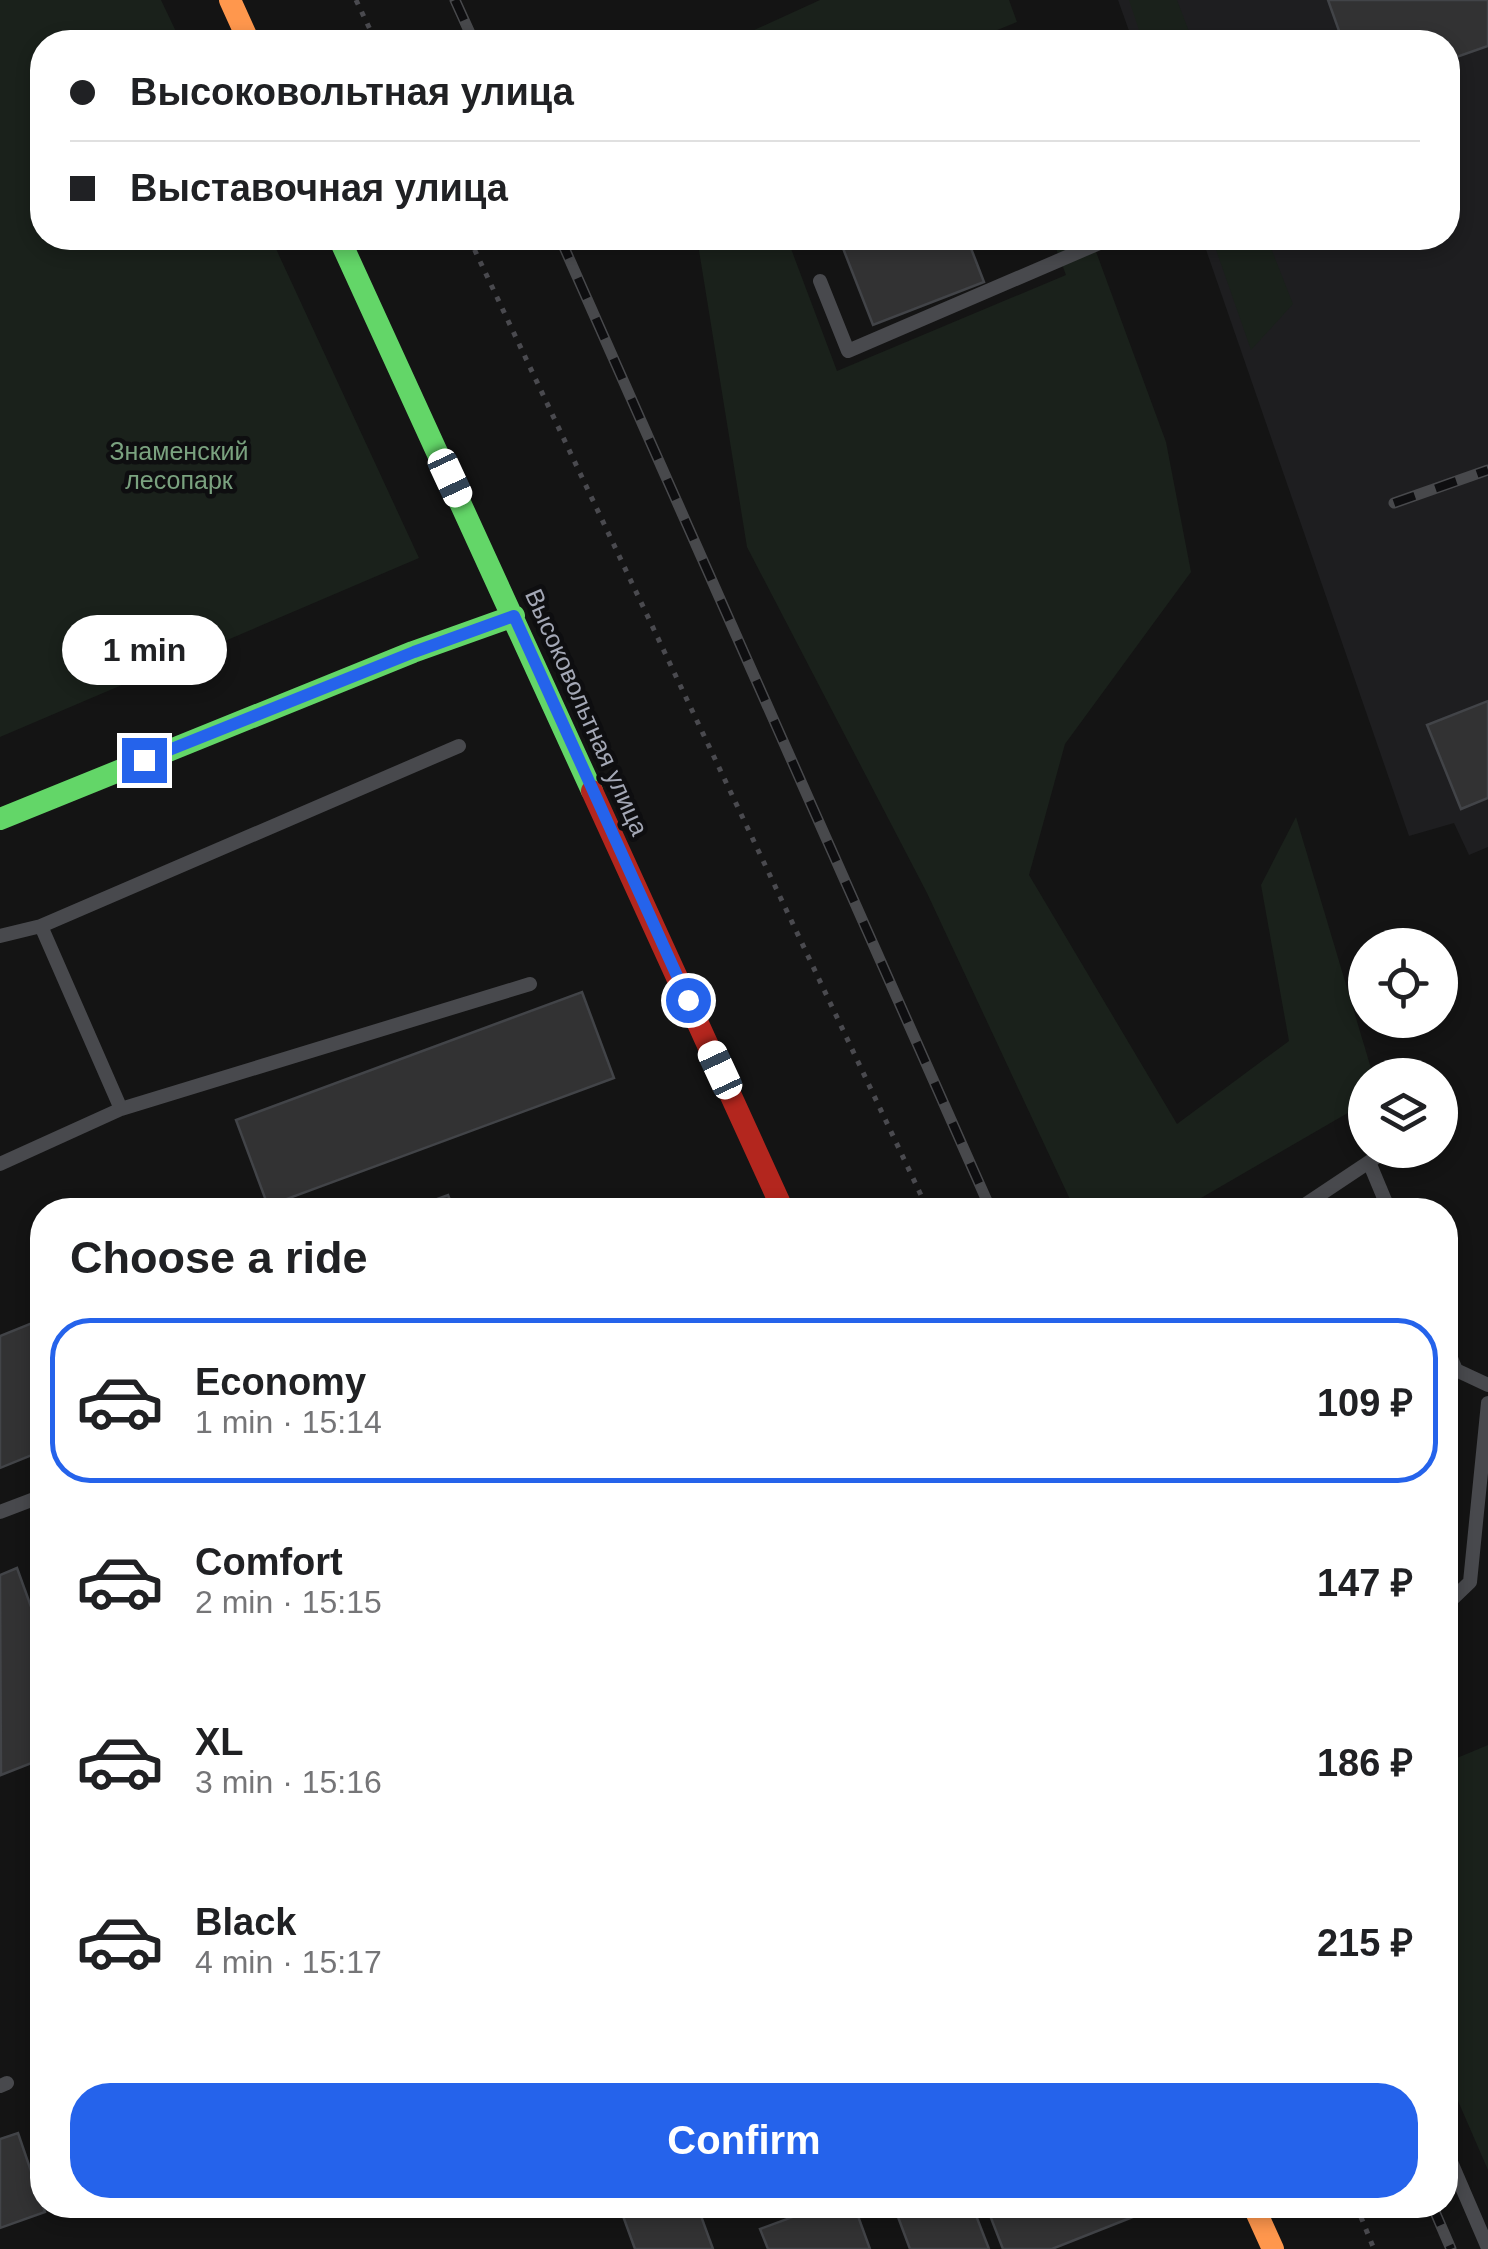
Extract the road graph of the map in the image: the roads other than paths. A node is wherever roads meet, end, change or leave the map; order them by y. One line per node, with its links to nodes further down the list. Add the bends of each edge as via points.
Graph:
1 (230, 0): 2 (main road)
2 (244, 30)
3 (345, 250): 6 (main road, Высоковольтная улица)
4 (1082, 250): 5 (lane, via 848,352)
5 (820, 281)
6 (514, 616): 8 (main road); 16 (main road, Высоковольтная улица)
7 (459, 746): 9 (lane)
8 (0, 819)
9 (40, 926): 10 (lane); 12 (lane)
10 (0, 936)
11 (530, 984): 12 (lane)
12 (121, 1109): 13 (lane)
13 (0, 1164)
14 (1360, 1168): 17 (lane)
15 (1372, 1168): 18 (lane)
16 (778, 1198)
17 (1314, 1198)
18 (1384, 1198)
19 (1458, 1371): 20 (lane)
20 (1488, 1385)
21 (1488, 1403): 24 (lane, via 1470,1582)
22 (30, 1501): 23 (lane)
23 (0, 1512)
24 (1458, 1594)
25 (1458, 2178): 27 (lane)
26 (1259, 2218): 28 (main road)
27 (1488, 2248)
28 (1272, 2249)

